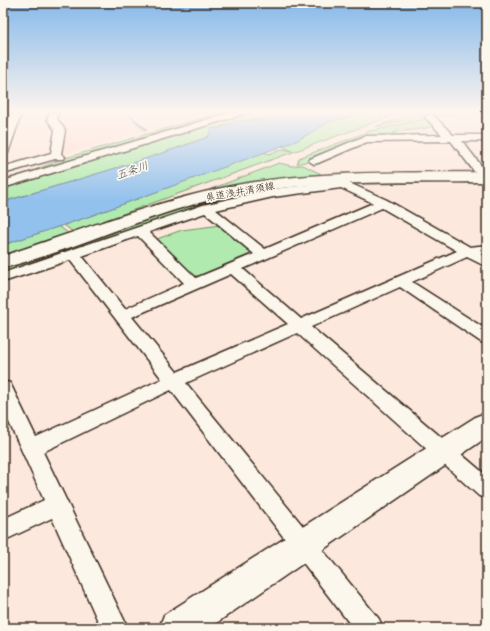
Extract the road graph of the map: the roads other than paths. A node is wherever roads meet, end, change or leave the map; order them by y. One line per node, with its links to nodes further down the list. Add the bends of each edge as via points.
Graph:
1 (7, 141): 7 (street)
2 (59, 141): 8 (street)
3 (110, 141): 8 (street)
4 (145, 141): 14 (street)
5 (359, 141): 9 (street)
6 (455, 141): 11 (street)
7 (3, 153)
8 (58, 156): 10 (street); 12 (street)
9 (314, 161)
10 (3, 171)
11 (486, 178): 13 (main road, 県道浅井清須線)
12 (3, 181)
13 (341, 182): 15 (street); 16 (street, via 273,193); 22 (main road, 県道浅井清須線, via 270,185 191,200)
14 (3, 185)
15 (383, 203): 19 (street); 21 (street)
16 (207, 208): 17 (street); 21 (street)
17 (139, 230): 20 (street); 27 (street)
18 (487, 249): 19 (street)
19 (467, 252): 23 (street); 26 (street)
20 (73, 254): 25 (street); 28 (street)
21 (264, 255): 24 (street)
22 (3, 262)
23 (487, 263)
24 (233, 268): 27 (street); 29 (street)
25 (3, 278)
26 (401, 281): 29 (street); 30 (street)
27 (194, 285): 28 (street)
28 (122, 316): 31 (street)
29 (300, 326): 31 (street); 35 (street)
30 (487, 338)
31 (174, 381): 34 (street); 39 (street)
32 (3, 388): 34 (street)
33 (487, 423): 35 (main road)
34 (31, 448): 37 (street)
35 (445, 452): 36 (street); 39 (main road)
36 (487, 489)
37 (57, 505): 38 (street); 40 (street)
38 (3, 530)
39 (303, 544): 41 (main road); 42 (street)
40 (115, 628)
41 (177, 628)
42 (370, 628)

